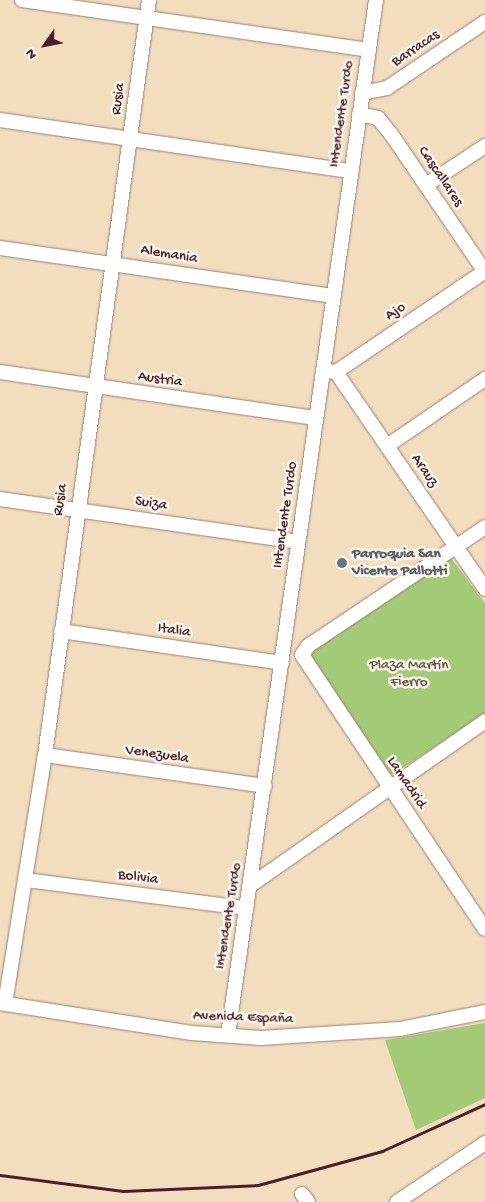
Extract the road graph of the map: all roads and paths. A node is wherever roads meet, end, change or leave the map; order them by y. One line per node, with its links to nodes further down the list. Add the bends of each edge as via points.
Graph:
1 (22, 0): 4 (street)
2 (149, 0): 4 (street, Rusia)
3 (376, 0): 6 (street, Intendente Turdo)
4 (146, 18): 6 (street); 10 (street, Rusia)
5 (485, 22): 7 (street, Barracas, via 387,88)
6 (368, 50): 7 (street, Intendente Turdo)
7 (362, 93): 8 (street, Intendente Turdo)
8 (359, 114): 12 (street, Intendente Turdo); 13 (street, Cascallares, via 378,118)
9 (0, 120): 10 (street)
10 (130, 139): 12 (street); 15 (street, Rusia)
11 (485, 146): 13 (street)
12 (350, 171): 17 (street, Intendente Turdo)
13 (426, 185): 16 (street, Cascallares)
14 (0, 248): 15 (street, Alemania)
15 (113, 262): 17 (street, Alemania); 21 (street, Rusia)
16 (485, 271): 18 (street, Ajo)
17 (333, 296): 18 (street, Intendente Turdo)
18 (330, 371): 22 (street, Intendente Turdo); 23 (street, Arauz)
19 (0, 372): 21 (street, Austria)
20 (485, 379): 23 (street)
21 (95, 387): 22 (street, Austria); 25 (street, Rusia)
22 (316, 418): 27 (street, Intendente Turdo)
23 (387, 446): 28 (street, Arauz)
24 (0, 499): 25 (street, Suiza)
25 (76, 510): 27 (street, Suiza); 30 (street, Rusia)
26 (485, 527): 28 (street)
27 (298, 542): 32 (street, Intendente Turdo)
28 (456, 546): 29 (street, Arauz); 31 (street, via 308,646)
29 (485, 589)
30 (61, 631): 32 (street, Italia); 34 (street, Rusia)
31 (302, 655): 32 (street, Italia); 36 (street, Lamadrid)
32 (283, 658): 35 (street, Intendente Turdo)
33 (485, 721): 36 (street)
34 (44, 755): 35 (street, Venezuela); 37 (street, Rusia)
35 (265, 786): 38 (street, Intendente Turdo)
36 (390, 787): 38 (street); 40 (street, Lamadrid)
37 (26, 880): 39 (street, Bolivia); 41 (street, Rusia)
38 (250, 885): 39 (street, Intendente Turdo)
39 (246, 908): 43 (street, Intendente Turdo)
40 (485, 928)
41 (2, 1004): 43 (street, Avenida España)
42 (485, 1012): 43 (street, Avenida España, via 400,1029 290,1037)
43 (228, 1035)
44 (485, 1143): 45 (street)
45 (404, 1200)

